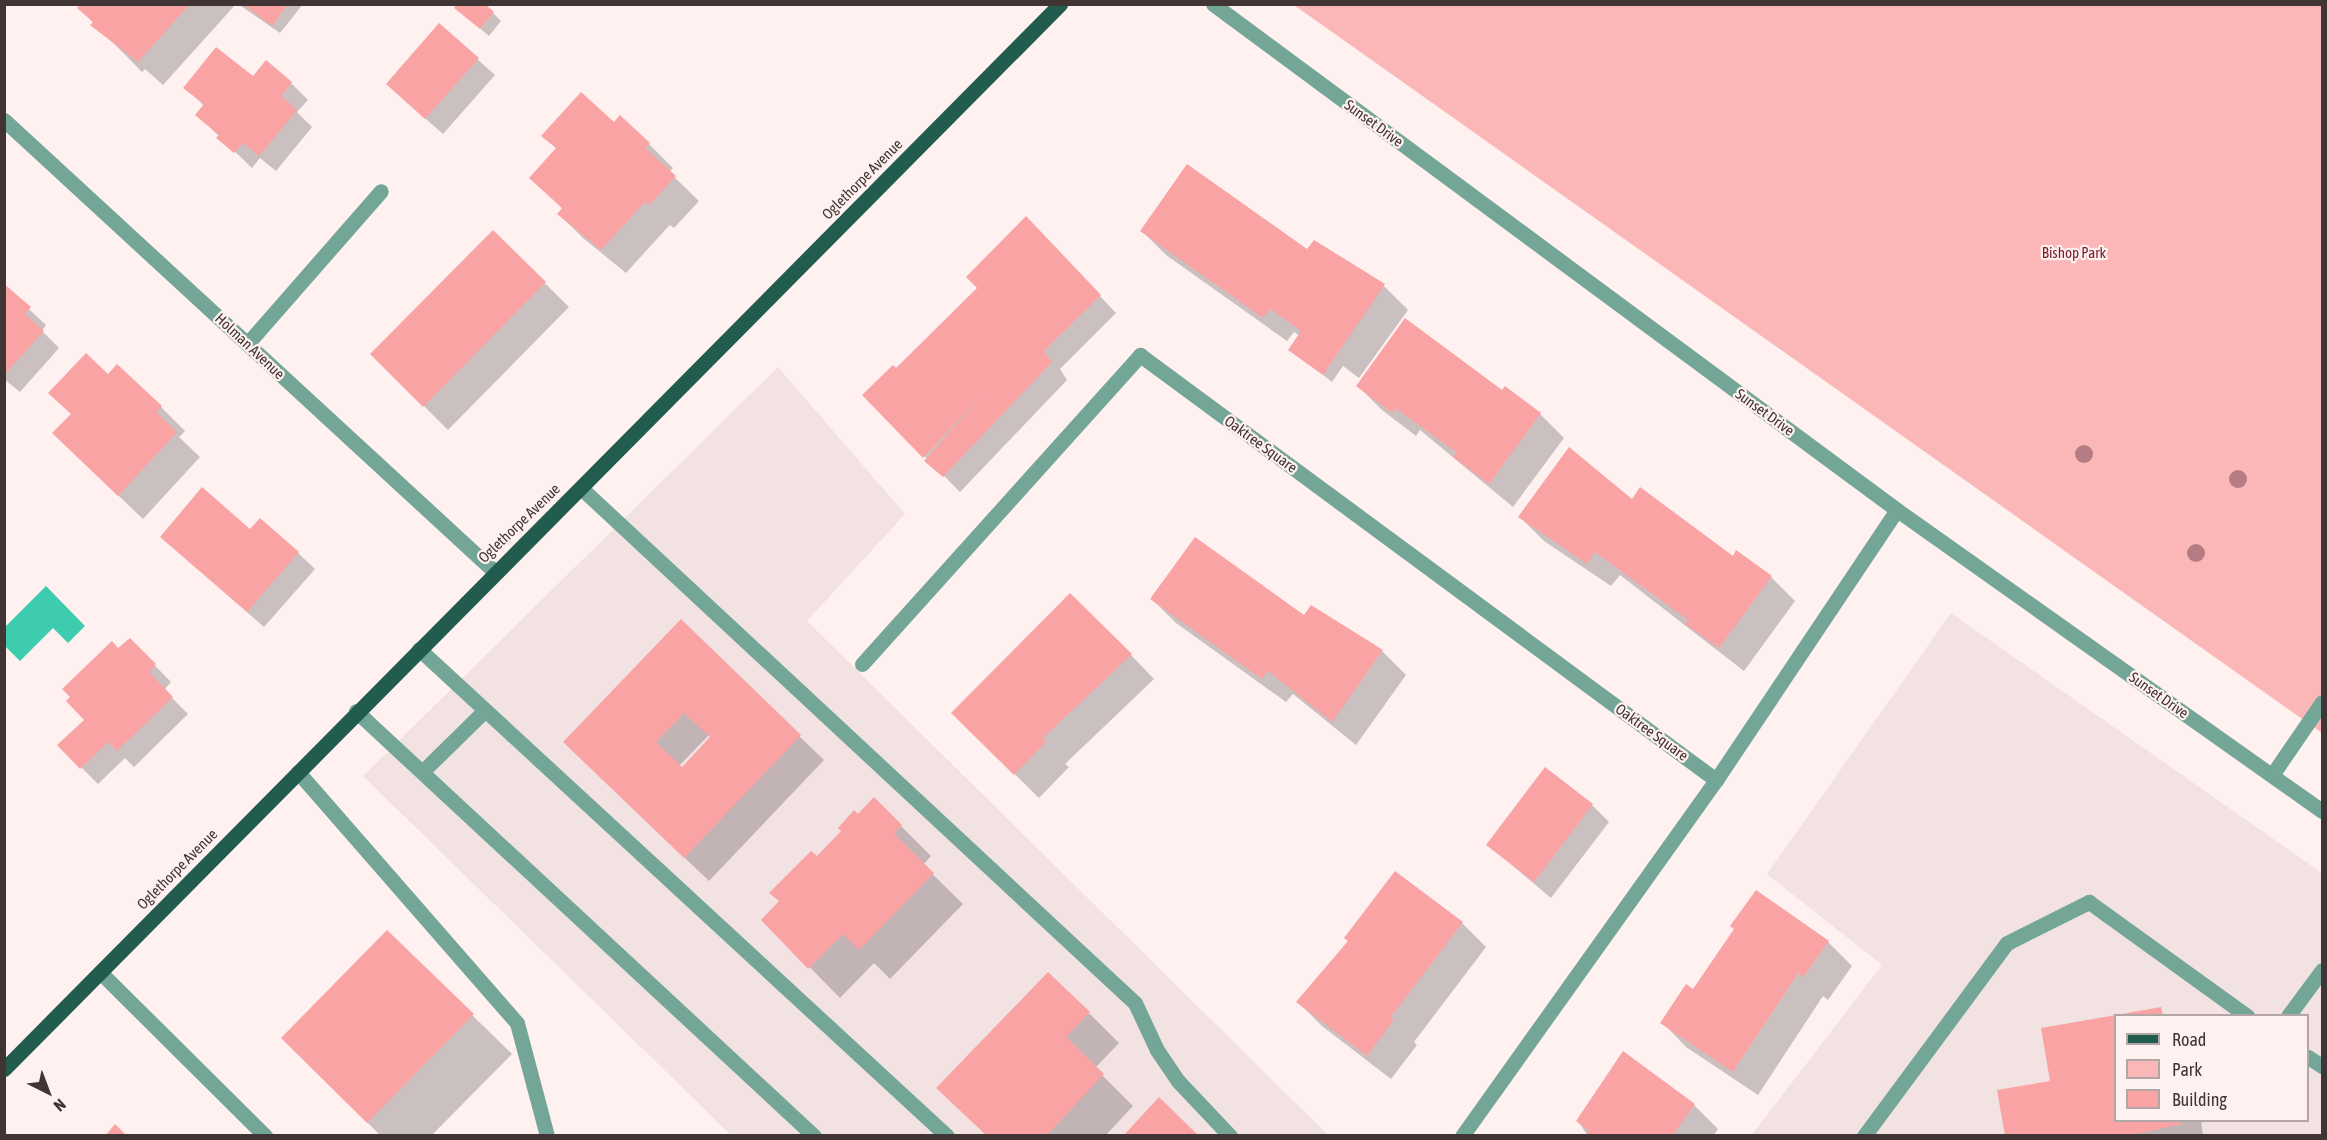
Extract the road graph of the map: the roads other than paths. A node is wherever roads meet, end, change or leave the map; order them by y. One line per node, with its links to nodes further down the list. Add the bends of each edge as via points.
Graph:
1 (1060, 4): 6 (main road, Oglethorpe Avenue)
2 (1213, 4): 7 (street, Sunset Drive)
3 (4, 120): 5 (street, Holman Avenue)
4 (381, 191): 5 (street)
5 (247, 344): 8 (street, Holman Avenue)
6 (581, 488): 8 (main road, Oglethorpe Avenue); 30 (street, via 1136,1003 1157,1050 1178,1081)
7 (1896, 510): 16 (street, Sunset Drive); 17 (street)
8 (495, 572): 9 (main road, Oglethorpe Avenue)
9 (419, 649): 12 (street); 13 (main road, Oglethorpe Avenue)
10 (862, 664): 17 (street, Oaktree Square, via 1140,355)
11 (2322, 702): 16 (street)
12 (485, 710): 15 (street); 29 (street)
13 (356, 711): 14 (main road, Oglethorpe Avenue); 15 (street)
14 (298, 772): 20 (main road, Oglethorpe Avenue); 27 (street, via 518,1023)
15 (422, 772): 28 (street)
16 (2272, 775): 18 (street, Sunset Drive)
17 (1716, 780): 31 (street)
18 (2322, 811)
19 (2322, 970): 22 (street)
20 (100, 972): 25 (main road, Oglethorpe Avenue); 26 (street)
21 (2244, 1014): 32 (street, via 2088,902 2007,943)
22 (2289, 1014)
23 (2309, 1058): 24 (street)
24 (2322, 1066)
25 (4, 1069)
26 (265, 1136)
27 (547, 1136)
28 (814, 1136)
29 (947, 1136)
30 (1230, 1136)
31 (1462, 1136)
32 (1864, 1136)

